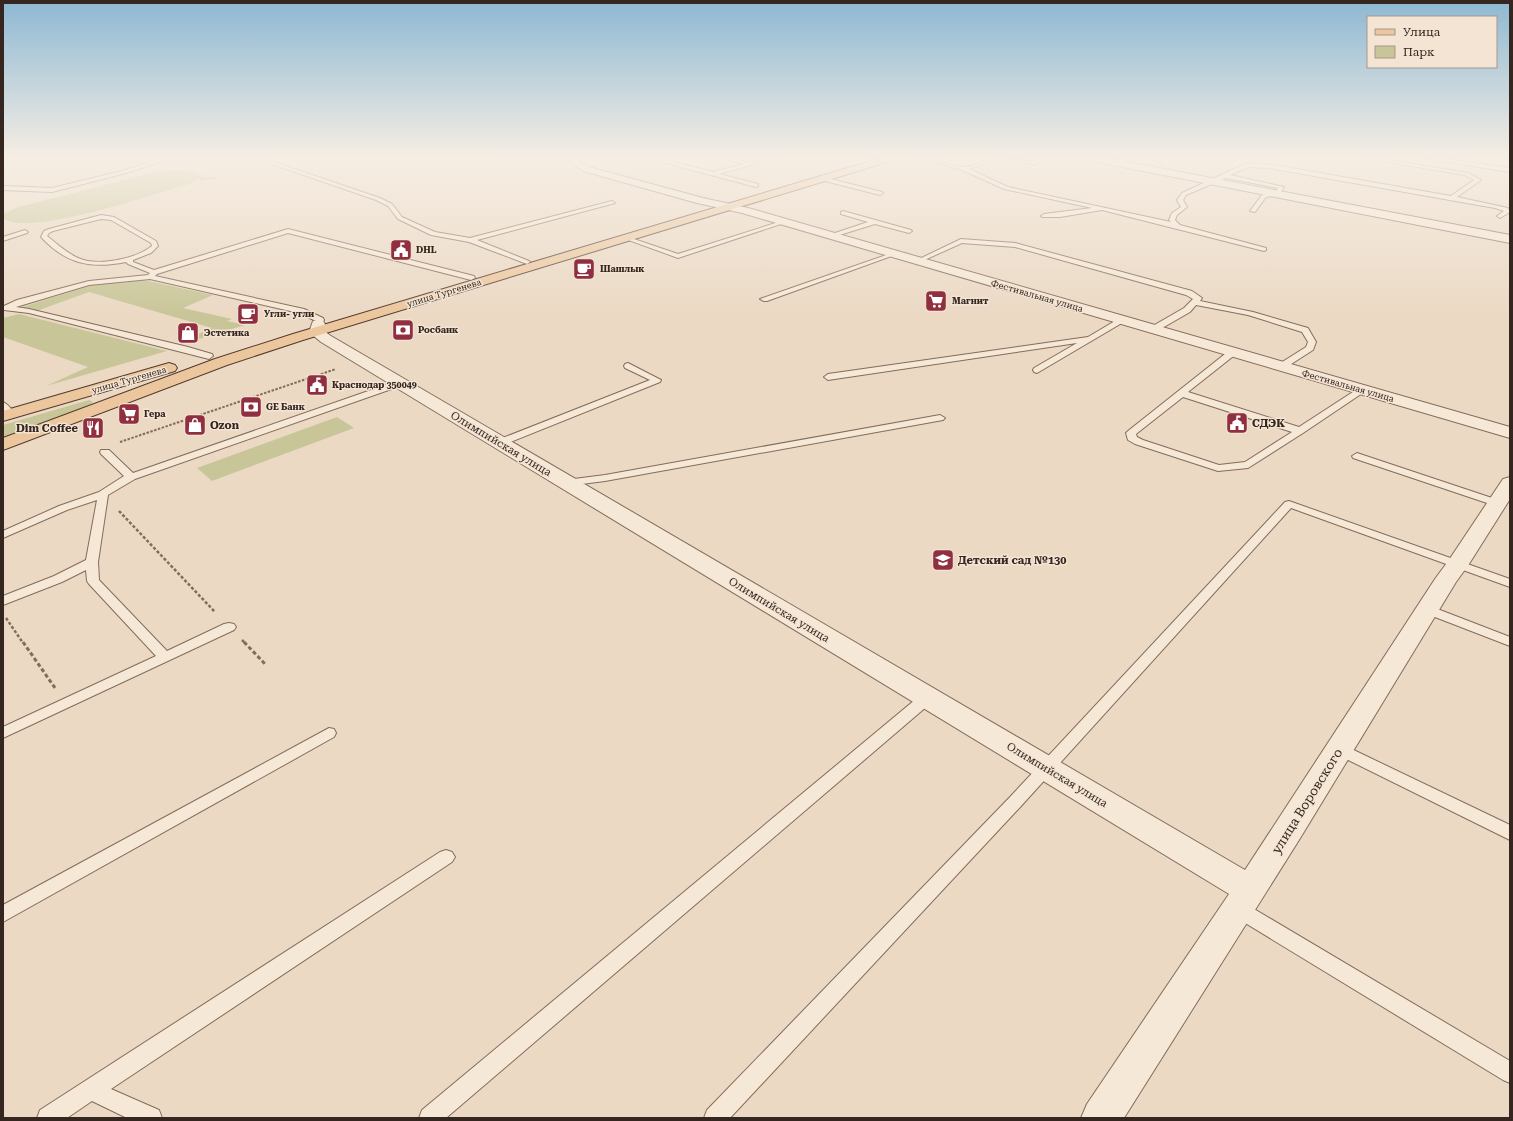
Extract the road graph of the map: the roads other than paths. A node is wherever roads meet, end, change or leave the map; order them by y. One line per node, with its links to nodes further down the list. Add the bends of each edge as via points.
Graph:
1 (394, 210): 23 (lane, via 400,218 432,234)
2 (584, 210): 23 (lane)
3 (709, 210): 28 (main road, улица Тургенева)
4 (711, 210): 20 (main road, улица Тургенева)
5 (740, 210): 14 (street, Фестивальная улица)
6 (1088, 210): 12 (lane)
7 (1112, 210): 16 (lane)
8 (1179, 210): 16 (lane, via 1174,214 1172,220)
9 (1361, 210): 22 (street)
10 (1507, 210): 13 (lane, via 1508,212)
11 (843, 213): 15 (lane)
12 (1044, 216)
13 (1500, 216)
14 (784, 222): 19 (street, Фестивальная улица); 20 (lane, via 678,256)
15 (874, 222): 17 (lane); 19 (lane)
16 (1178, 226): 24 (lane)
17 (909, 231)
18 (26, 232): 21 (lane)
19 (831, 236): 25 (street, Фестивальная улица)
20 (626, 238): 34 (main road, улица Тургенева)
21 (3, 239)
22 (1510, 239)
23 (470, 240): 28 (lane)
24 (1264, 249)
25 (894, 254): 27 (street, Фестивальная улица); 31 (lane)
26 (129, 259): 26 (lane, via 105,262 76,260 44,235 51,230 89,219 112,218 154,242 152,251); 29 (lane, via 130,263)
27 (918, 261): 32 (lane, via 961,241 1015,245 1189,293 1198,298); 33 (street, Фестивальная улица)
28 (527, 262): 30 (main road, улица Тургенева)
29 (152, 275): 30 (lane, via 288,231); 34 (lane, via 300,311 320,320); 38 (lane, via 89,283 7,308 59,318)
30 (471, 278): 34 (main road, улица Тургенева)
31 (764, 299)
32 (1195, 302): 35 (lane, via 1187,310); 40 (lane, via 1262,316 1305,330 1312,342 1310,348)
33 (1123, 320): 35 (street, Фестивальная улица); 36 (lane)
34 (317, 328): 38 (main road, улица Тургенева); 43 (street, Олимпийская улица, via 326,339); 48 (main road, улица Тургенева)
35 (1154, 329): 37 (street, Фестивальная улица)
36 (1090, 339): 41 (lane); 42 (lane)
37 (1233, 352): 40 (street, Фестивальная улица); 45 (lane)
38 (209, 356): 46 (main road, улица Тургенева)
39 (628, 366): 52 (lane, via 657,380)
40 (1282, 366): 44 (street, Фестивальная улица)
41 (1037, 370)
42 (828, 377)
43 (400, 384): 52 (street, Олимпийская улица); 56 (lane)
44 (1362, 390): 50 (lane); 51 (street, Фестивальная улица)
45 (1181, 393): 50 (lane); 50 (lane, via 1131,433 1132,438 1218,468 1228,468 1248,466)
46 (57, 400): 47 (main road, улица Тургенева); 48 (main road, via 94,396 104,398 105,401 101,405)
47 (5, 412)
48 (87, 413): 53 (main road, улица Тургенева)
49 (940, 418): 57 (lane)
50 (1300, 431)
51 (1510, 433)
52 (499, 443): 57 (street, Олимпийская улица)
53 (3, 444)
54 (105, 452): 56 (lane)
55 (1357, 456): 58 (lane)
56 (131, 477): 59 (lane)
57 (566, 483): 69 (street, Олимпийская улица)
58 (1504, 493): 62 (street, улица Воровского)
59 (103, 494): 60 (lane, via 63,508); 61 (lane)
60 (3, 535)
61 (92, 562): 64 (lane); 68 (lane, via 92,580)
62 (1458, 564): 63 (lane); 65 (street, улица Воровского); 73 (lane, via 1289,504)
63 (1510, 583)
64 (3, 601)
65 (1427, 609): 67 (lane); 72 (street, улица Воровского)
66 (229, 627): 68 (lane)
67 (1510, 642)
68 (165, 657): 70 (lane)
69 (927, 698): 73 (street, Олимпийская улица); 82 (lane)
70 (3, 733)
71 (329, 733): 77 (lane)
72 (1339, 749): 74 (lane); 76 (street, улица Воровского)
73 (1046, 768): 76 (street, Олимпийская улица); 83 (lane)
74 (1510, 834)
75 (446, 857): 79 (lane)
76 (1244, 899): 78 (lane); 84 (street, улица Воровского)
77 (3, 914)
78 (1510, 1073)
79 (91, 1090): 80 (lane); 81 (lane)
80 (48, 1118)
81 (152, 1118)
82 (430, 1118)
83 (715, 1118)
84 (1101, 1118)

